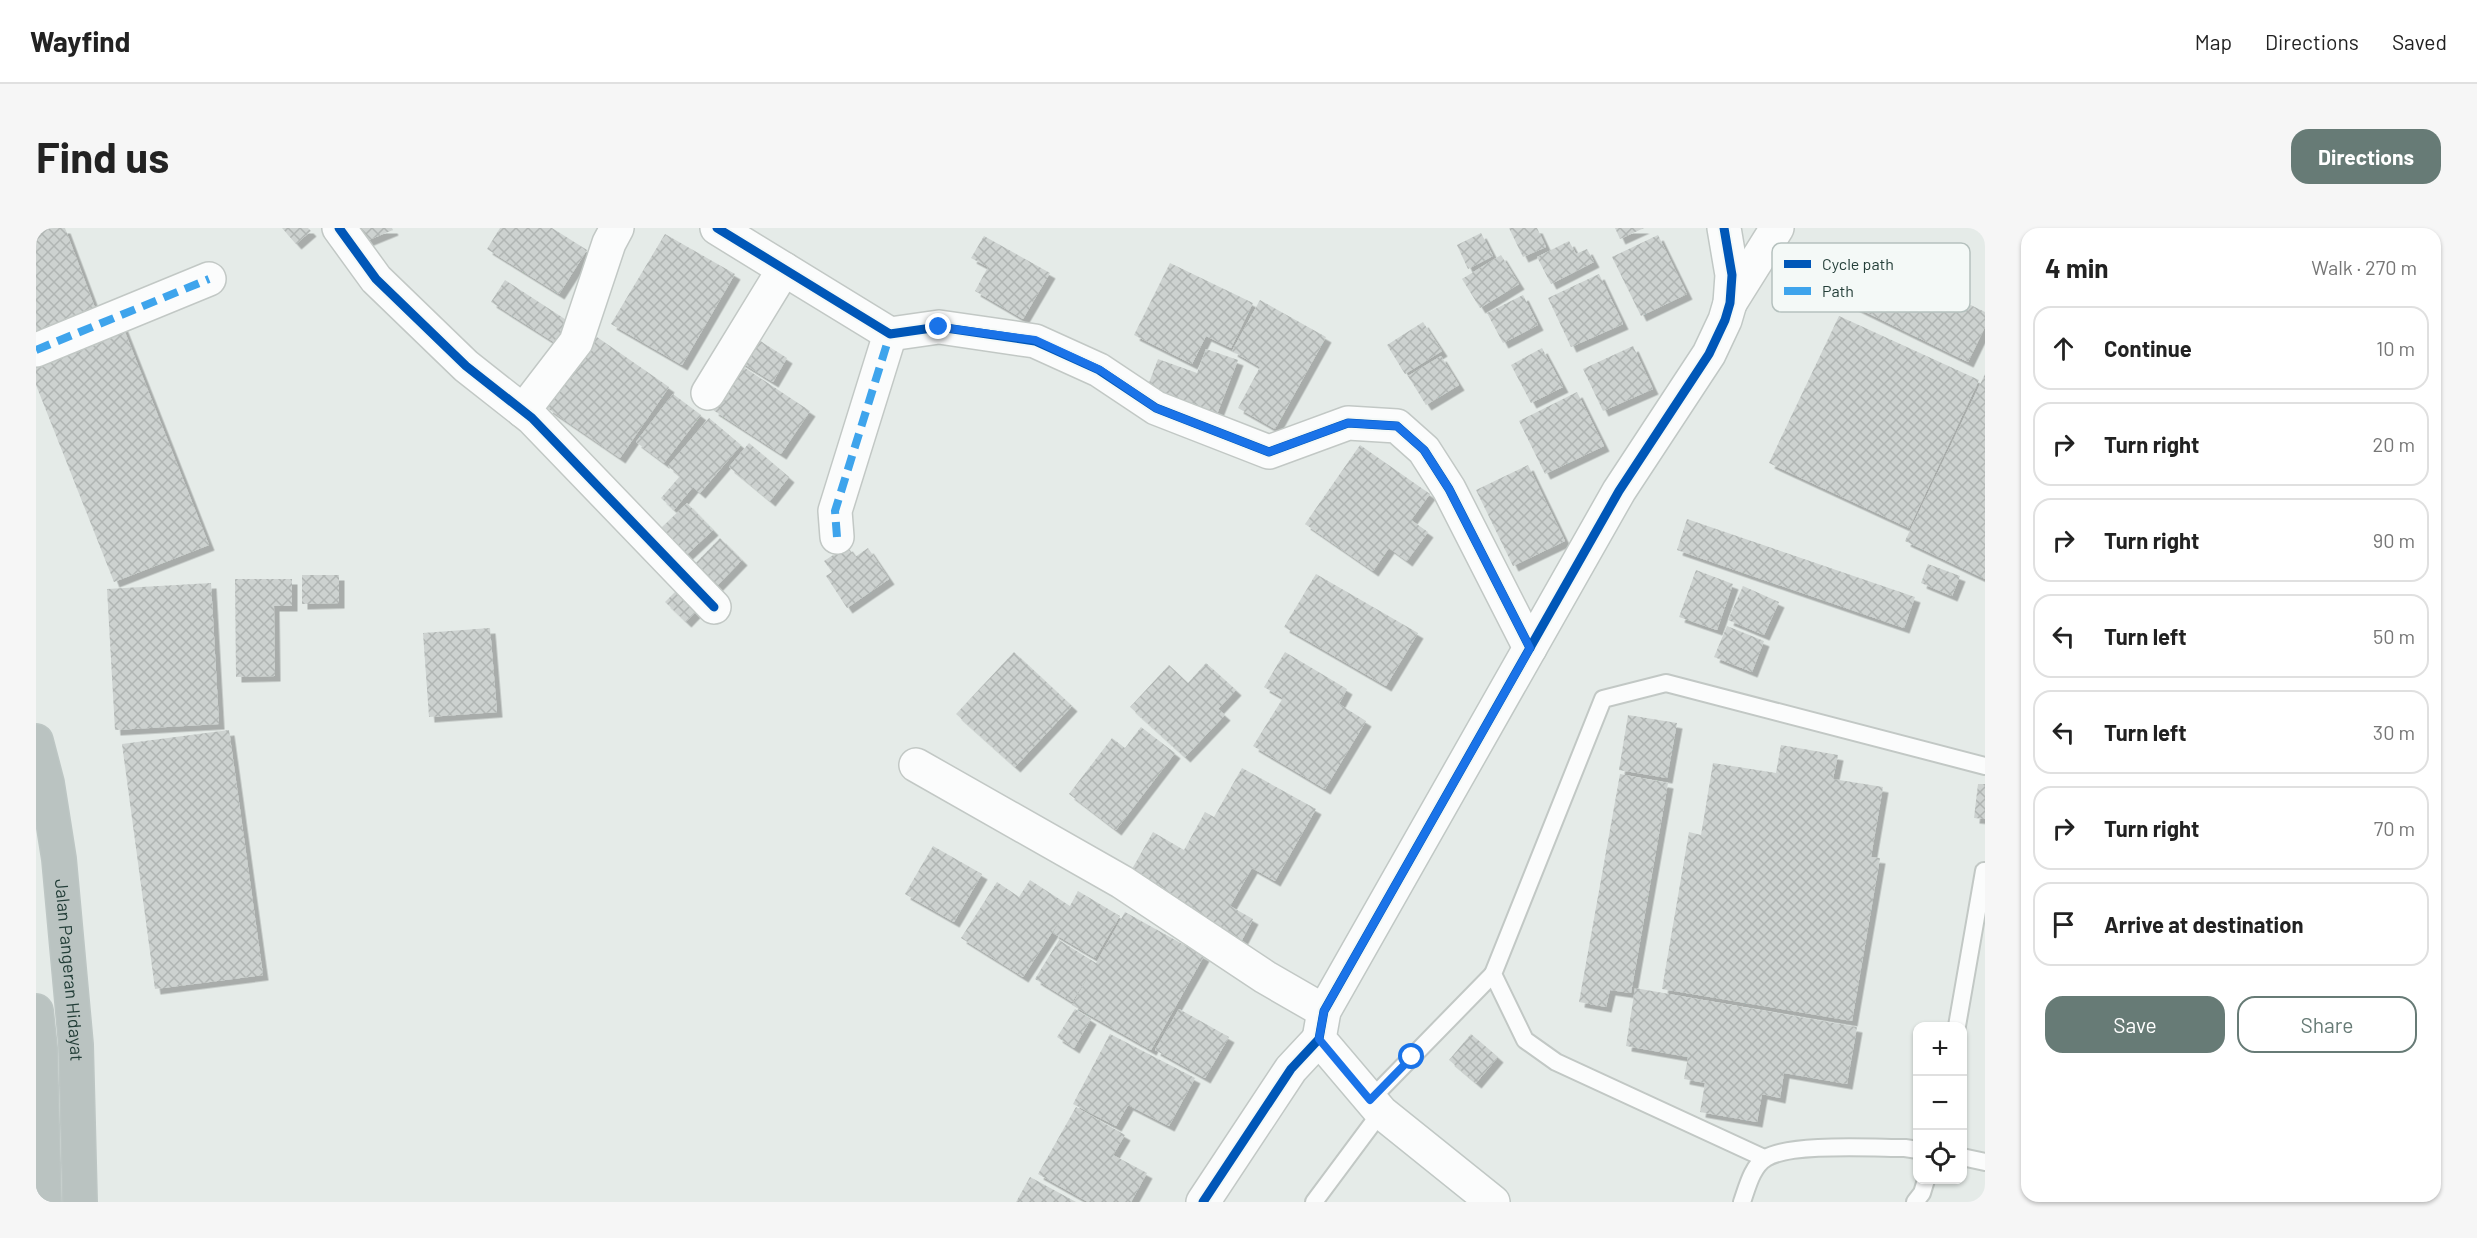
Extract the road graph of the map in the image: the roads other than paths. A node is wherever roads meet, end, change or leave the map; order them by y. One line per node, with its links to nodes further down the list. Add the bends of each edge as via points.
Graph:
1 (339, 228): 12 (street, via 376,279 466,366)
2 (618, 228): 12 (street, via 609,243 576,342)
3 (717, 228): 6 (street)
4 (1724, 228): 8 (street, via 1732,275)
5 (1777, 228): 8 (street)
6 (784, 268): 9 (street); 11 (street)
7 (209, 279): 10 (street)
8 (1730, 303): 15 (street, via 1710,354 1619,491)
9 (890, 334): 13 (street, via 835,511); 15 (street, via 939,327 1035,340 1100,370 1156,408 1269,452 1348,423 1397,426 1424,450 1449,489)
10 (36, 350)
11 (708, 393)
12 (523, 411): 14 (street)
13 (837, 537)
14 (714, 607)
15 (1530, 648): 23 (street)
16 (36, 741): 30 (highway, Jalan Pangeran Hidayat, via 47,783 61,882 76,1045)
17 (916, 765): 23 (street, via 1122,882 1265,977)
18 (1985, 766): 20 (lane, via 1666,683 1602,699)
19 (1984, 871): 22 (lane)
20 (1493, 974): 24 (lane); 26 (lane, via 1525,1040 1556,1062)
21 (36, 1011): 29 (highway, Jalan Pangeran Hidayat)
22 (1958, 1022)
23 (1322, 1025): 24 (street); 31 (street)
24 (1375, 1106): 32 (lane); 33 (street)
25 (1913, 1149): 26 (lane, via 1787,1150)
26 (1764, 1158): 34 (lane, via 1752,1174)
27 (1967, 1159): 28 (lane)
28 (1985, 1162)
29 (44, 1202)
30 (80, 1202)
31 (1203, 1202)
32 (1314, 1202)
33 (1493, 1202)
34 (1742, 1202)

